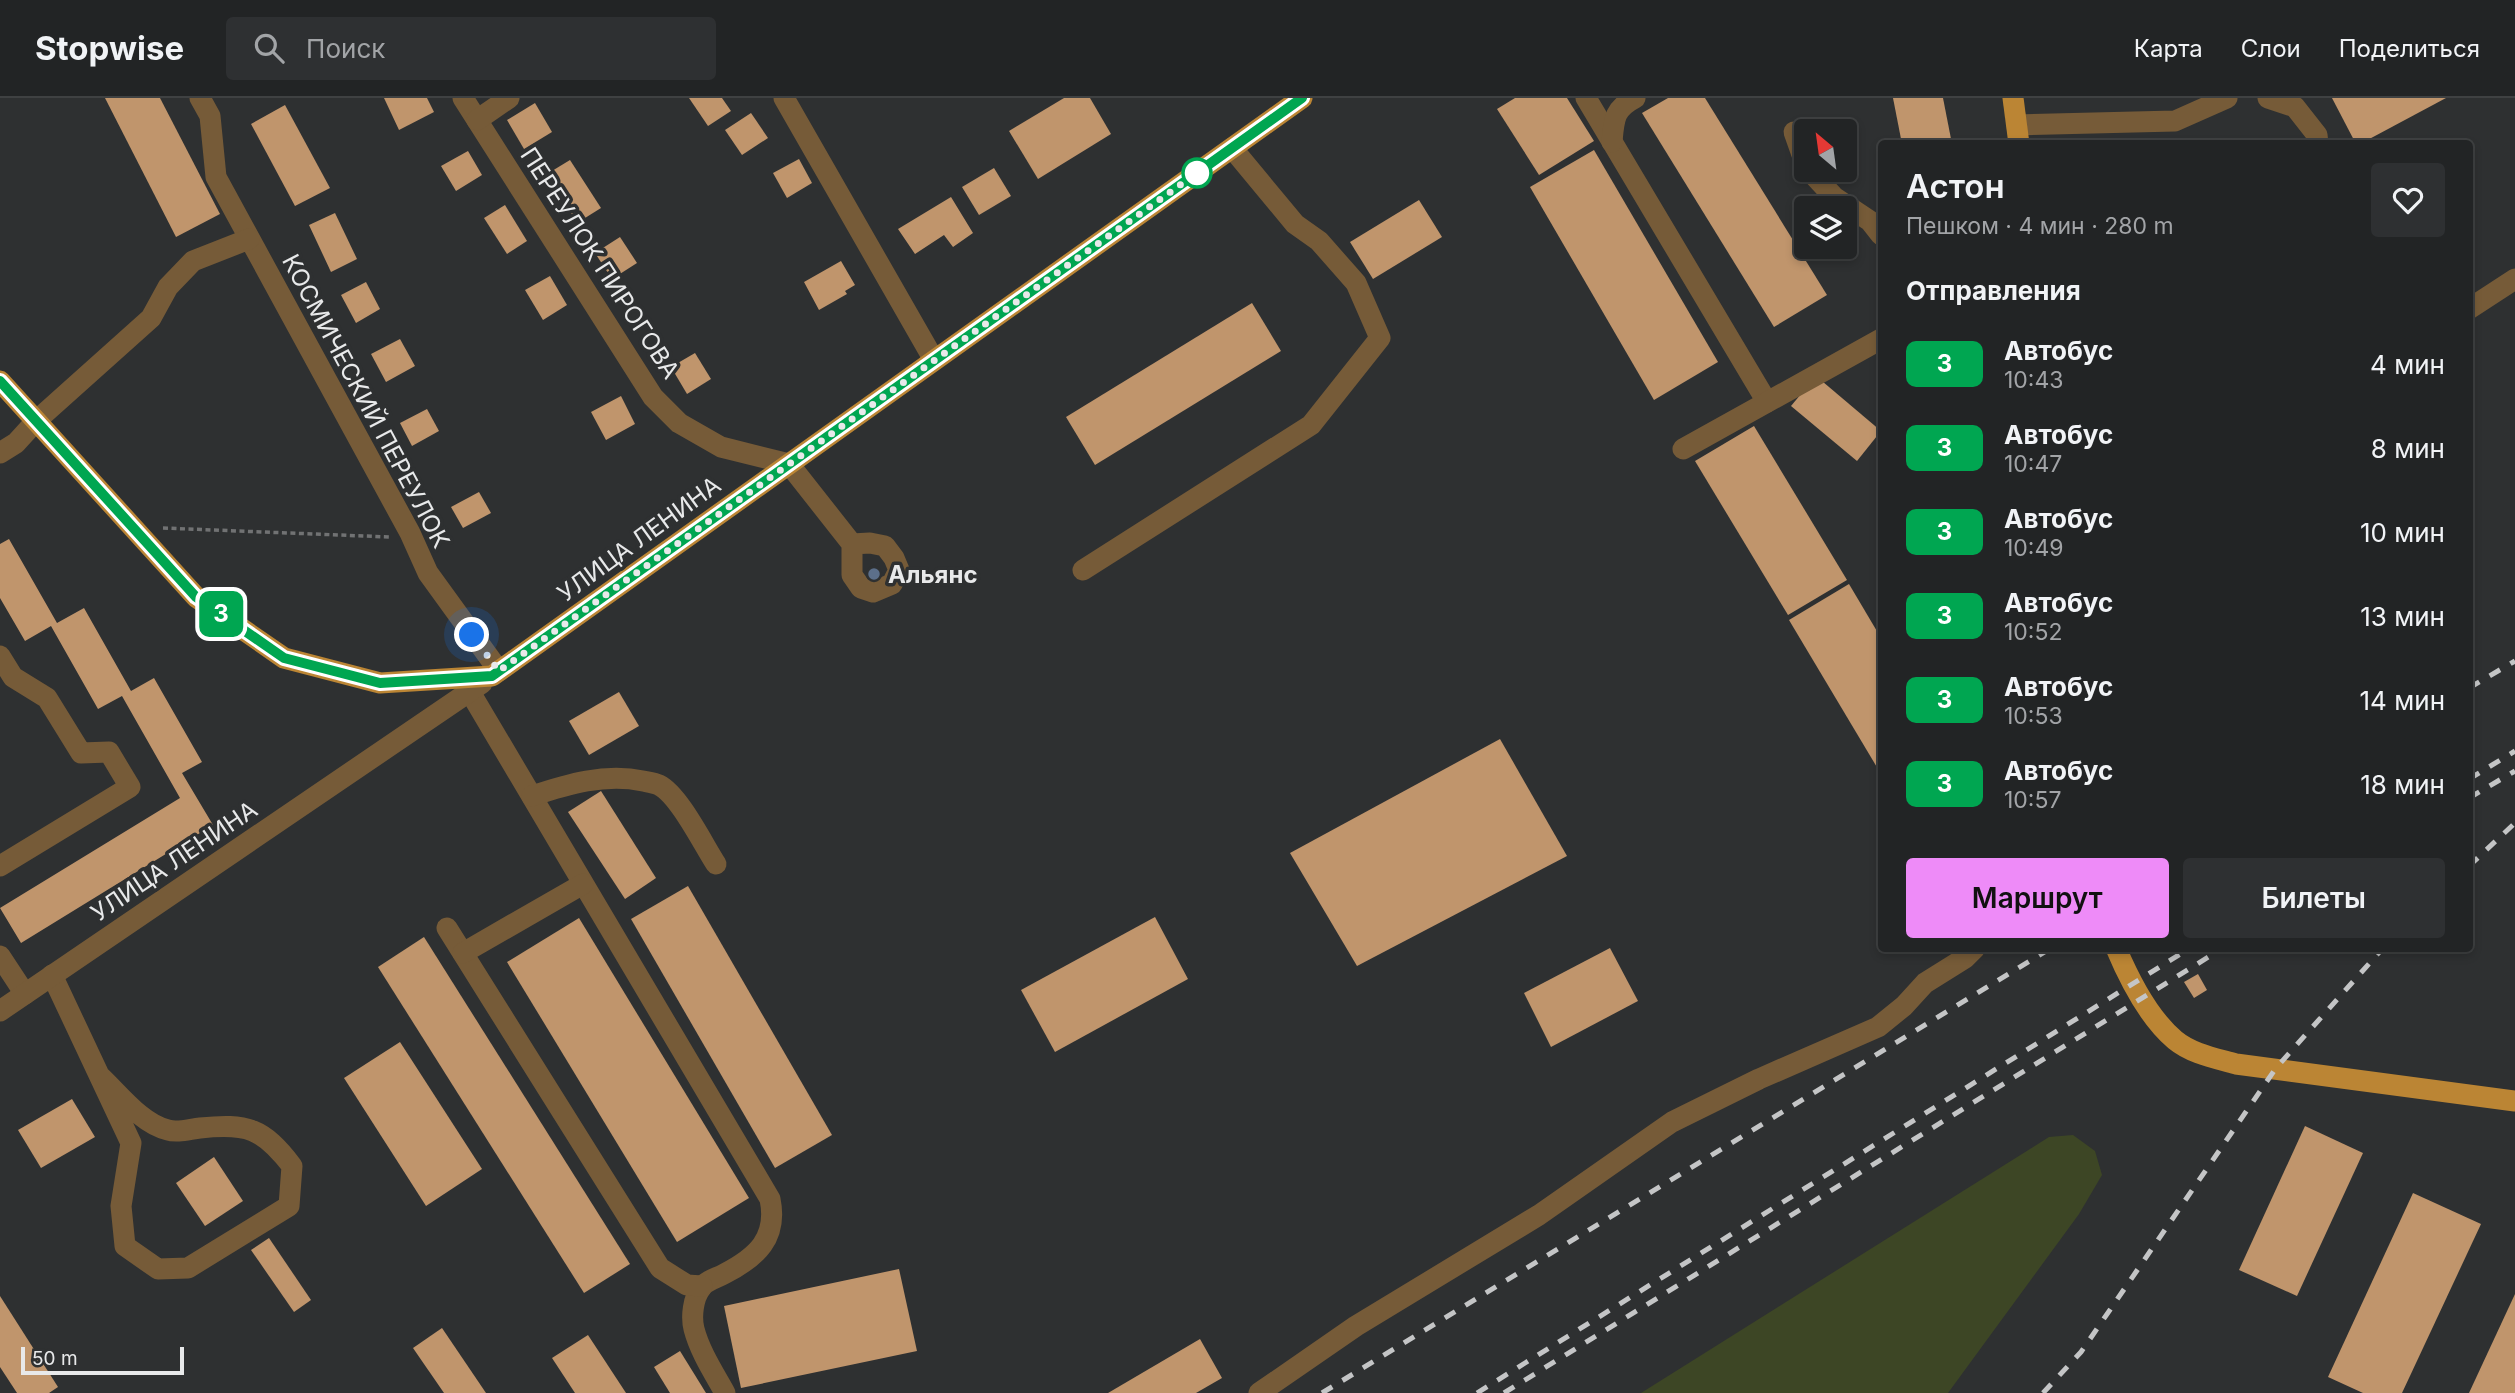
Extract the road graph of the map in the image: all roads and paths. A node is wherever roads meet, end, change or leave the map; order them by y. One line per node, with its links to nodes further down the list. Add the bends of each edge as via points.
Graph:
1 (463, 98): 11 (street, ПЕРЕУЛОК ПИРОГОВА)
2 (509, 98): 11 (street)
3 (784, 98): 22 (street)
4 (1302, 98): 15 (main road, УЛИЦА ЛЕНИНА)
5 (1586, 98): 14 (street)
6 (1635, 98): 14 (street, via 1621,106)
7 (2013, 98): 12 (main road)
8 (2227, 98): 12 (street, via 2175,121)
9 (2268, 98): 13 (street, via 2295,107)
10 (206, 100): 18 (street, КОСМИЧЕСКИЙ ПЕРЕУЛОК, via 216,177)
11 (477, 120): 28 (street, ПЕРЕУЛОК ПИРОГОВА, via 653,397 679,423 722,447)
12 (2018, 134)
13 (2318, 140)
14 (1612, 142): 24 (street)
15 (1232, 148): 22 (main road, УЛИЦА ЛЕНИНА); 32 (street, via 1295,224 1320,240 1356,283 1380,338 1311,425)
16 (1821, 182): 17 (street)
17 (1878, 231)
18 (249, 239): 25 (street, via 193,261 167,287 151,318); 30 (street, КОСМИЧЕСКИЙ ПЕРЕУЛОК)
19 (2515, 279): 20 (street)
20 (2473, 306)
21 (1878, 341): 24 (street)
22 (934, 360): 28 (main road, УЛИЦА ЛЕНИНА)
23 (0, 381): 25 (main road)
24 (1767, 402): 26 (street)
25 (36, 421): 27 (street); 29 (main road)
26 (1683, 449)
27 (0, 453)
28 (789, 464): 31 (street); 34 (main road, УЛИЦА ЛЕНИНА)
29 (133, 527): 30 (path); 34 (main road, via 196,597 284,658 380,683)
30 (412, 538): 34 (street, КОСМИЧЕСКИЙ ПЕРЕУЛОК, via 428,573)
31 (852, 544)
32 (1083, 570)
33 (0, 656): 38 (street, via 13,677 47,698 81,754 109,752 130,787)
34 (496, 674): 35 (street, УЛИЦА ЛЕНИНА)
35 (470, 692): 36 (street); 45 (street, УЛИЦА ЛЕНИНА)
36 (532, 796): 37 (street, via 597,779 628,778 659,785 680,806); 39 (street)
37 (716, 864)
38 (0, 866)
39 (583, 884): 43 (street); 50 (street, via 770,1199 774,1216 756,1255)
40 (447, 928): 43 (street)
41 (1971, 952): 52 (street, via 1925,983 1878,1027 1672,1122 1539,1215 1356,1326)
42 (2118, 952): 49 (main road, via 2154,1017 2175,1041 2201,1055 2236,1064)
43 (463, 953): 50 (street, via 660,1268 687,1285)
44 (0, 956): 46 (street)
45 (52, 975): 46 (street, УЛИЦА ЛЕНИНА); 48 (street)
46 (25, 994): 47 (street, УЛИЦА ЛЕНИНА)
47 (0, 1011)
48 (101, 1077): 48 (street, via 131,1143 121,1206 125,1246 158,1269 188,1268 289,1206 292,1166 275,1143 255,1130 221,1126 171,1132 154,1126)
49 (2515, 1101)
50 (702, 1286): 51 (street, via 694,1301 693,1328)
51 (725, 1393)
52 (1259, 1393)

